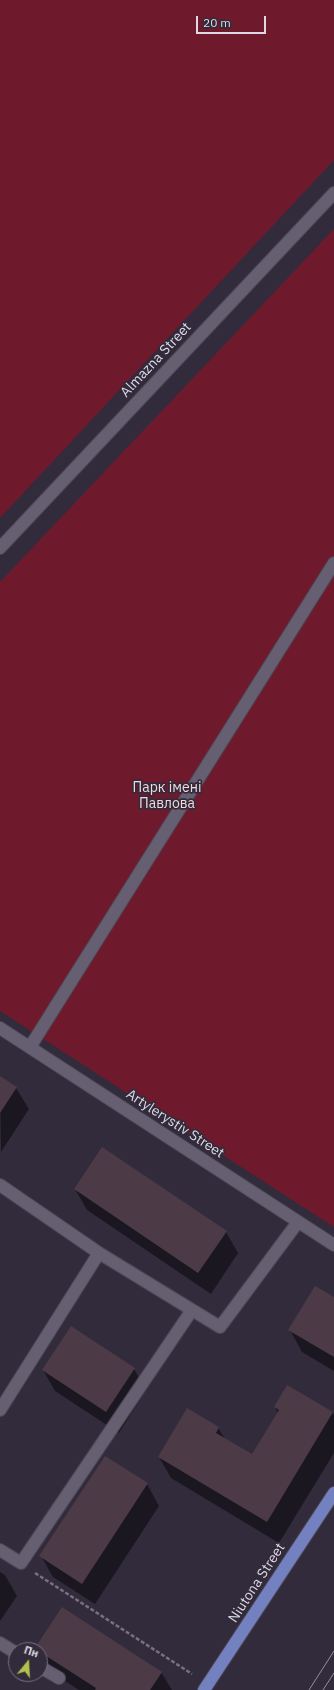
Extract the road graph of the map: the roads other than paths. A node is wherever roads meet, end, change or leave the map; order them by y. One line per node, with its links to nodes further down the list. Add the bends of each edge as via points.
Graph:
1 (334, 193): 2 (street, Almazna Street)
2 (0, 548)
3 (334, 563): 5 (street)
4 (0, 1028): 5 (street, Artylerystiv Street)
5 (30, 1047): 7 (street, Artylerystiv Street)
6 (0, 1185): 9 (street)
7 (298, 1222): 8 (street, Artylerystiv Street); 10 (street, via 220,1327)
8 (334, 1245)
9 (100, 1253): 10 (street); 11 (street)
10 (192, 1310): 13 (street, via 21,1563)
11 (0, 1410)
12 (334, 1493): 16 (main road, Niutona Street)
13 (0, 1550)
14 (48, 1672): 15 (street)
15 (59, 1678)
16 (206, 1687)

